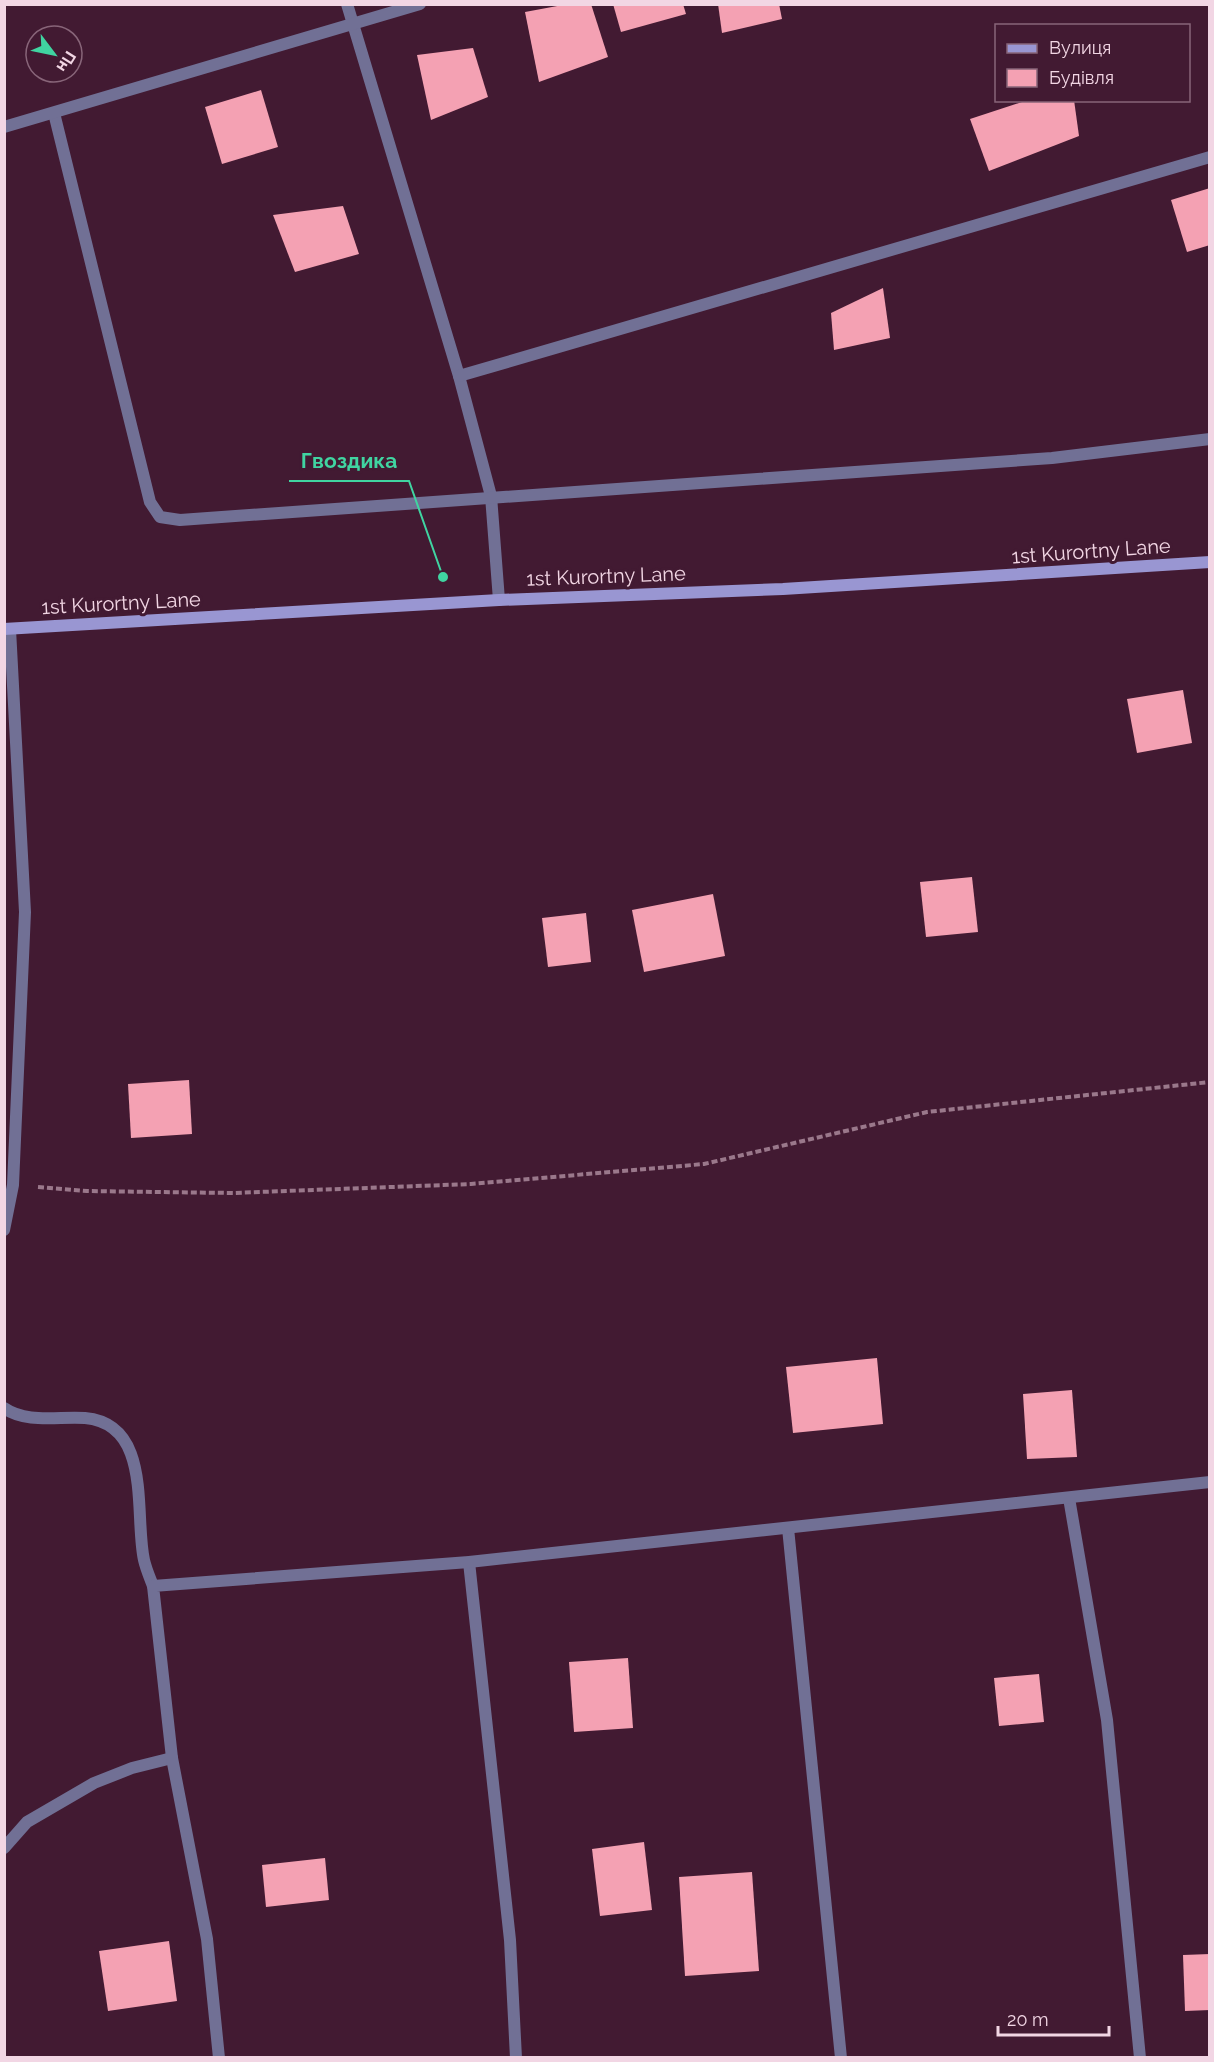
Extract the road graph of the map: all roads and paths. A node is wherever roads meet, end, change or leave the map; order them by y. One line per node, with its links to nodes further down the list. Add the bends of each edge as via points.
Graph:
1 (347, 4): 3 (street)
2 (420, 4): 3 (street)
3 (354, 25): 4 (street); 7 (street)
4 (54, 113): 5 (street); 9 (street, via 150,502 160,517 180,520)
5 (4, 127)
6 (1209, 157): 7 (street)
7 (459, 375): 9 (street)
8 (1209, 439): 9 (street, via 1052,458)
9 (491, 496): 11 (street)
10 (1209, 562): 11 (street, 1st Kurortny Lane, via 795,588)
11 (499, 600): 12 (street, 1st Kurortny Lane)
12 (7, 629): 14 (street, via 25,912)
13 (1209, 1082): 14 (path, via 927,1112 704,1164 471,1184 233,1193 87,1191)
14 (13, 1185): 15 (street)
15 (4, 1230)
16 (4, 1408): 21 (street, via 22,1416 87,1418 109,1426 126,1442 134,1460 144,1560)
17 (1209, 1482): 18 (street)
18 (1069, 1498): 19 (street); 27 (street, via 1107,1720)
19 (788, 1528): 20 (street); 26 (street)
20 (469, 1562): 21 (street); 25 (street, via 510,1940)
21 (153, 1587): 22 (street)
22 (172, 1758): 23 (street, via 132,1768 94,1784 27,1822); 24 (street, via 207,1939)
23 (4, 1848)
24 (219, 2058)
25 (516, 2058)
26 (841, 2058)
27 (1140, 2058)

